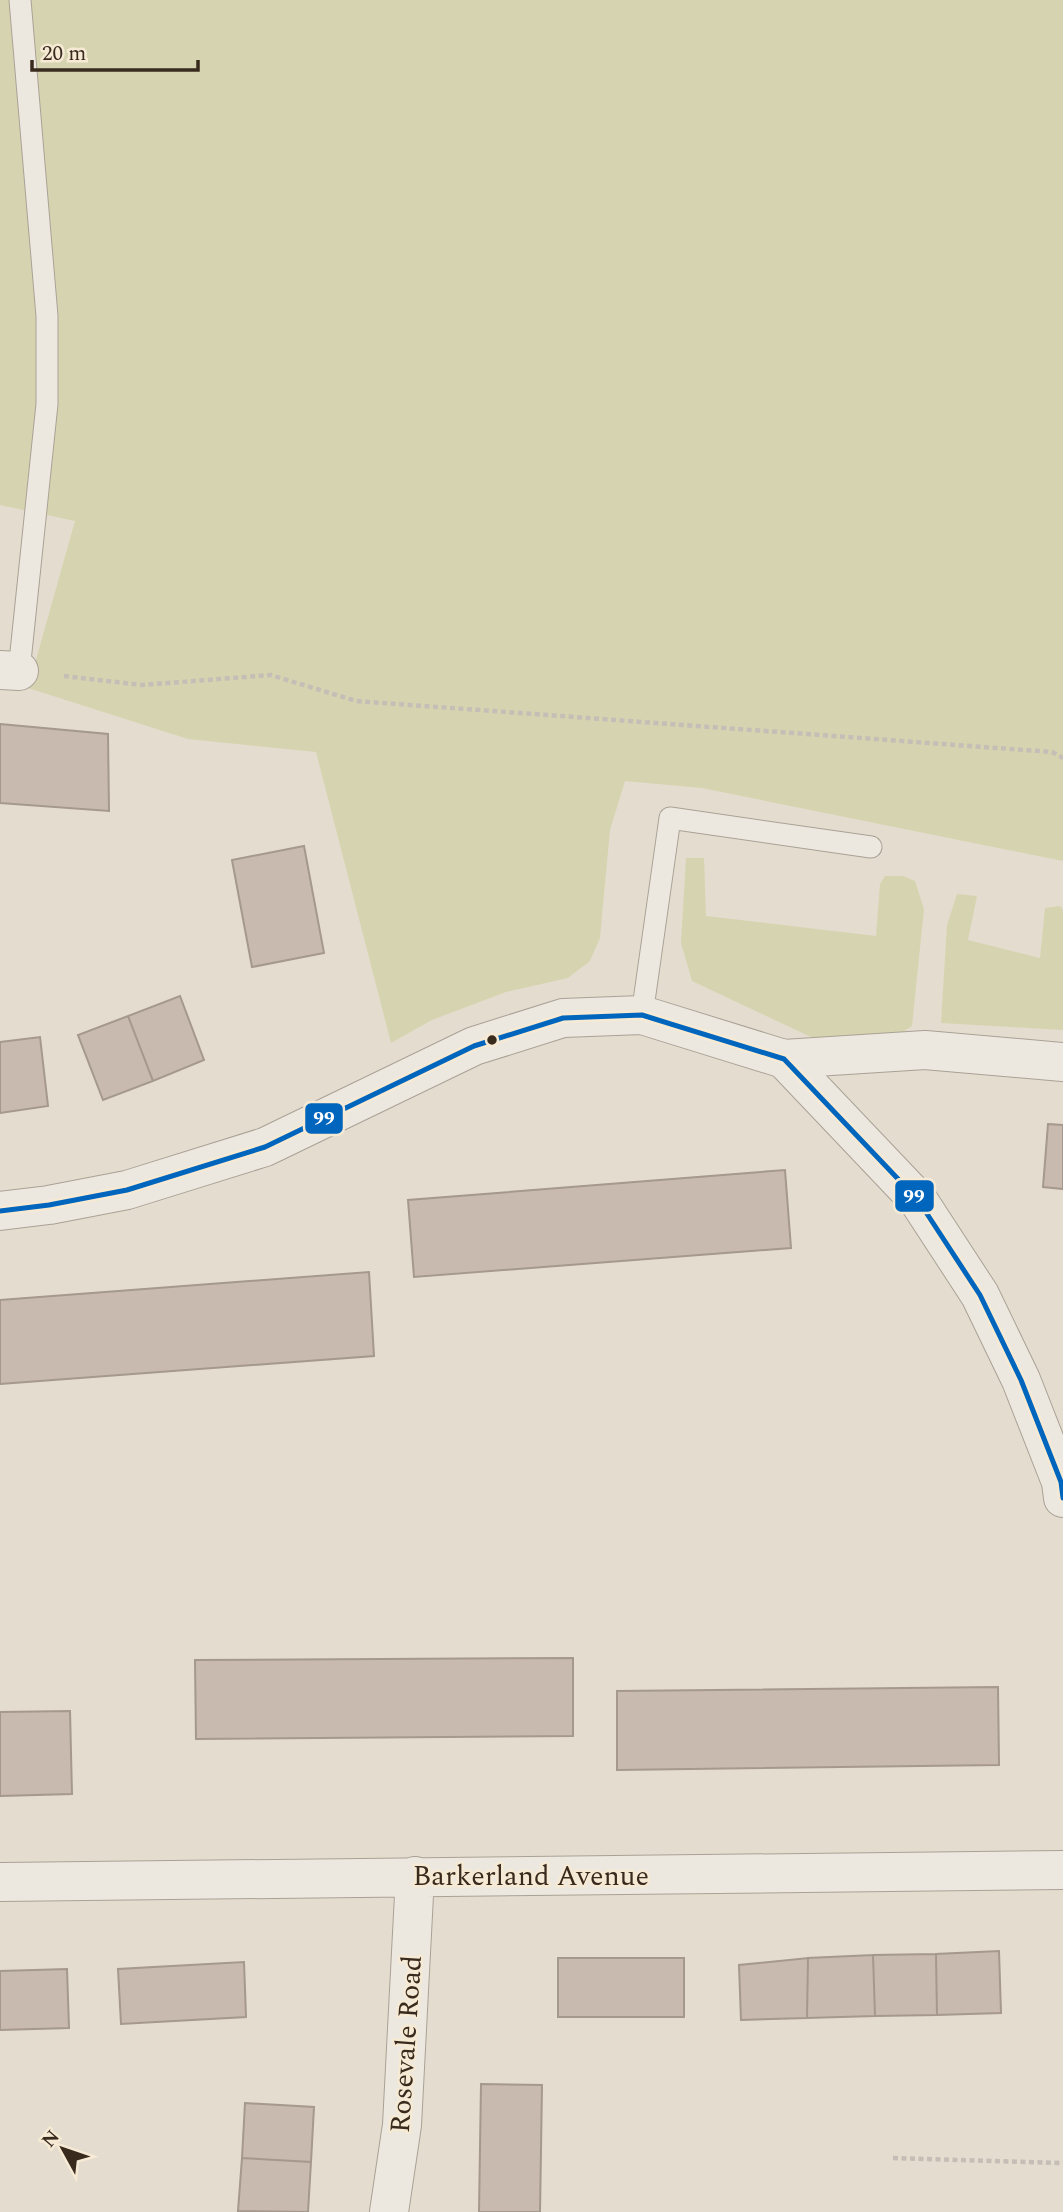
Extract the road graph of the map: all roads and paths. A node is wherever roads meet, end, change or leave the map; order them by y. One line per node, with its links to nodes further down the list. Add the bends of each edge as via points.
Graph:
1 (20, 0): 2 (lane, via 47,316 47,404)
2 (9, 670): 3 (path, via 142,685 271,675 356,701 1052,752)
3 (1063, 758)
4 (870, 847): 5 (lane, via 670,818)
5 (642, 1015): 6 (street); 8 (street, via 563,1018 474,1045 265,1147 127,1190)
6 (784, 1059): 7 (street, via 925,1050); 9 (street, via 918,1200 973,1284 1021,1380)
7 (1063, 1062)
8 (0, 1210)
9 (1063, 1498)
10 (1063, 1870): 11 (street, Barkerland Avenue)
11 (415, 1875): 12 (street, Barkerland Avenue); 15 (street, Rosevale Road, via 402,2125)
12 (0, 1882)
13 (893, 2158): 14 (path)
14 (1063, 2163)
15 (389, 2212)

